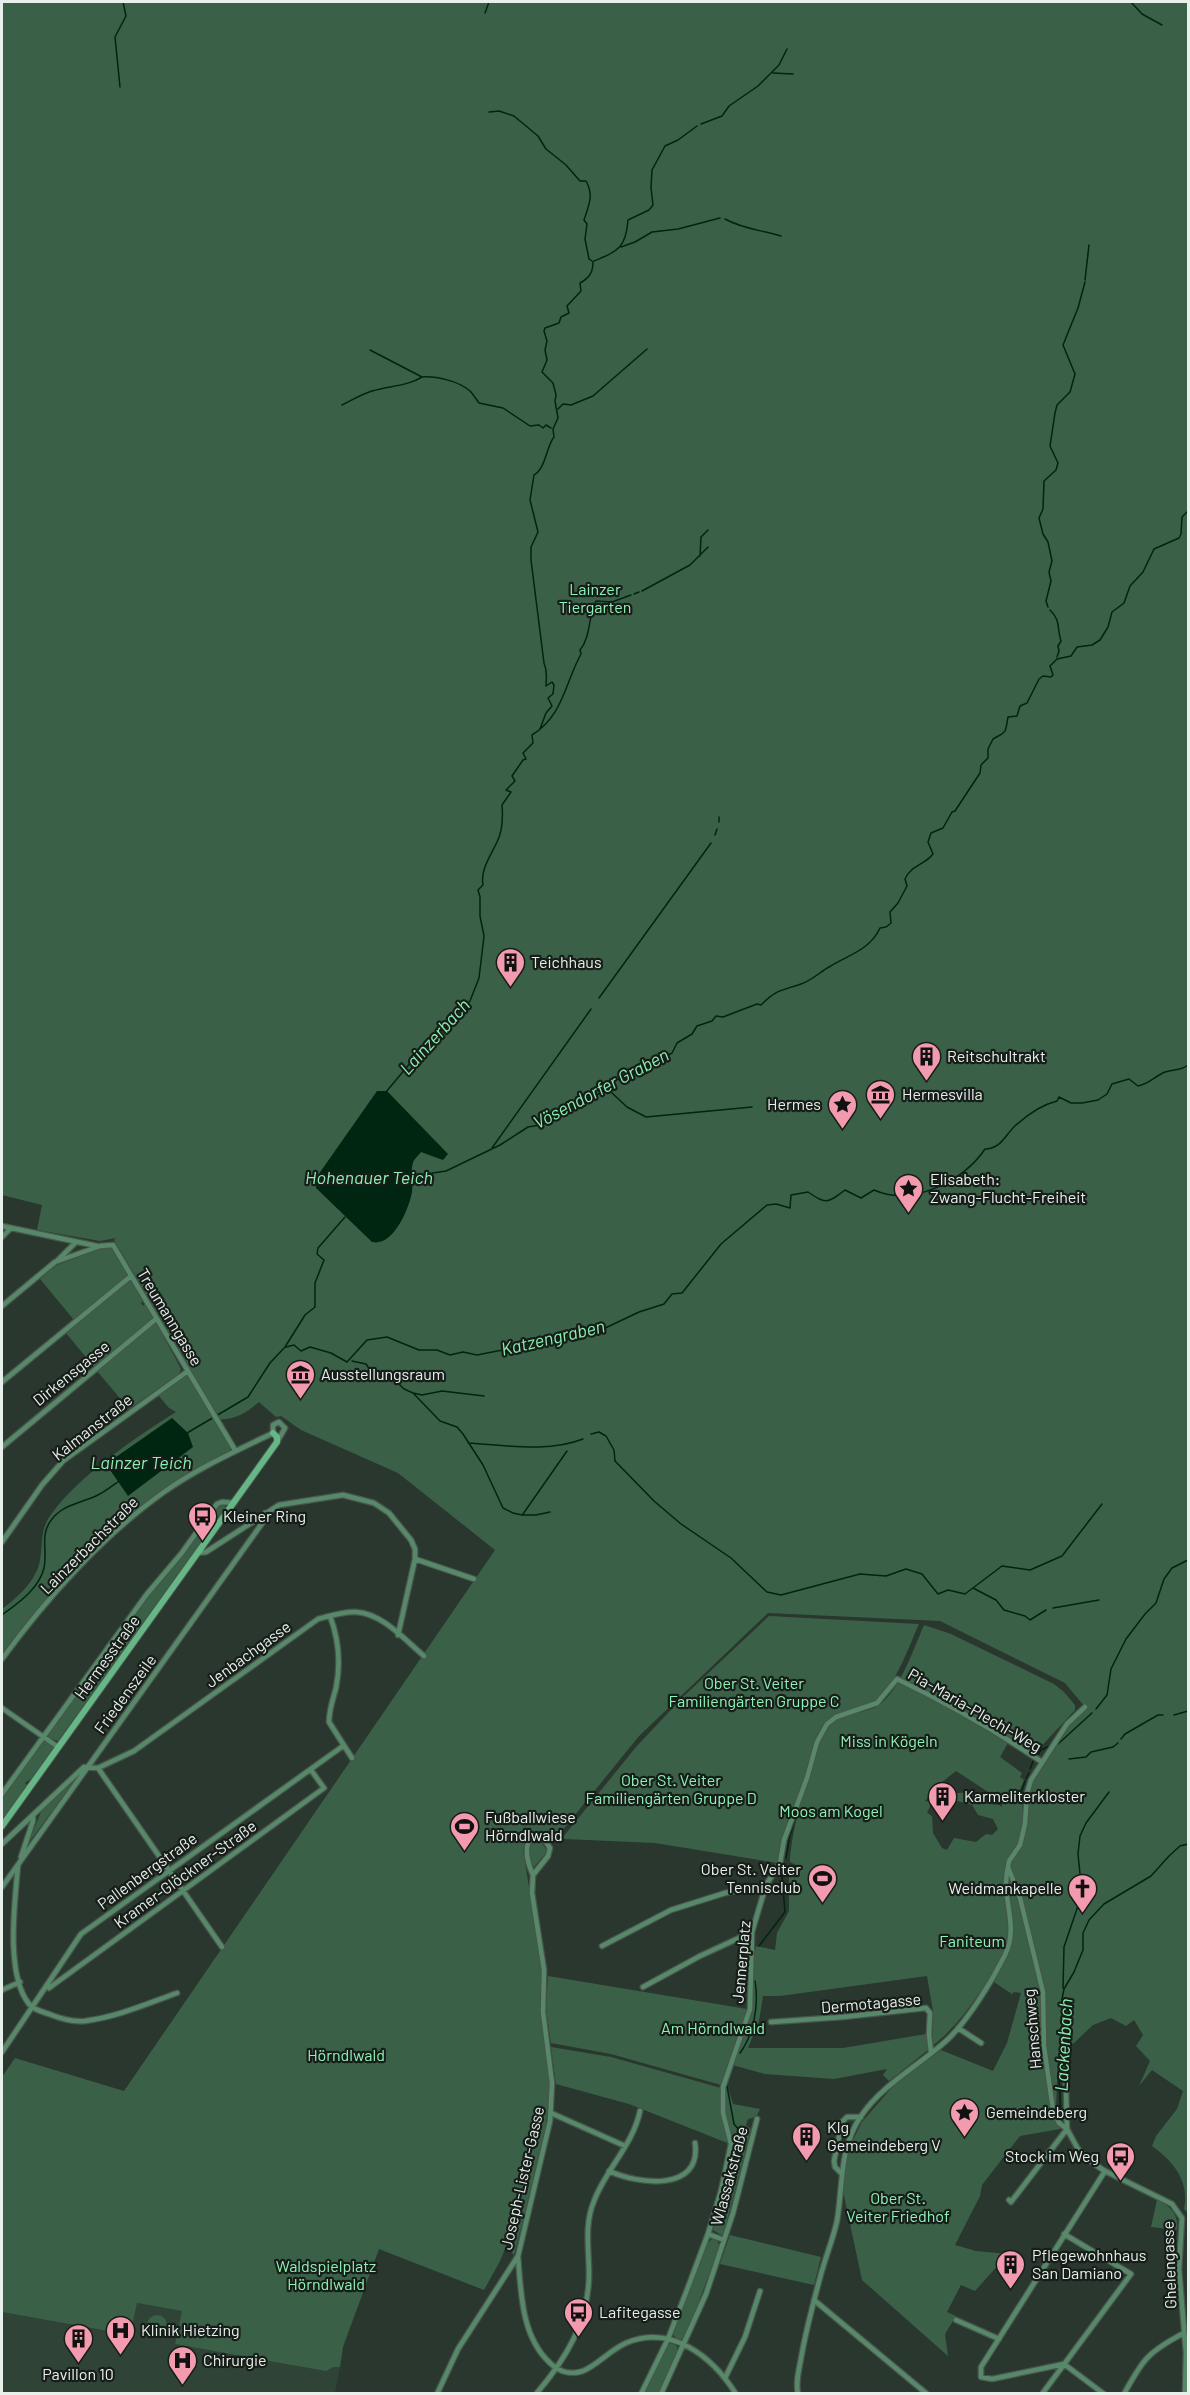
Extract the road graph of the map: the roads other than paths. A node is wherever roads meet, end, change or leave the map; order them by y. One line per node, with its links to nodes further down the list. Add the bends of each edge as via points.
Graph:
1 (2, 1226): 2 (street)
2 (11, 1228): 3 (street); 4 (street)
3 (2, 1237)
4 (76, 1242): 5 (street); 6 (street)
5 (100, 1246): 6 (street); 7 (street, Treumanngasse, via 113,1245)
6 (55, 1262): 8 (street)
7 (131, 1276): 9 (street, Treumanngasse); 11 (street)
8 (2, 1306)
9 (156, 1319): 10 (street, Treumanngasse); 14 (street, Dirkensgasse)
10 (188, 1371): 15 (street, Treumanngasse); 18 (street, Kalmanstraße, via 63,1461)
11 (2, 1382)
12 (273, 1433): 13 (street); 13 (street, via 273,1425 282,1423 284,1434); 15 (street, Lainzerbachstraße)
13 (278, 1442): 16 (street, Hermesstraße)
14 (2, 1447)
15 (233, 1451): 25 (street, Lainzerbachstraße, via 166,1491 99,1548)
16 (234, 1503): 19 (street, Hermesstraße); 28 (street, Hermesstraße, via 217,1504)
17 (265, 1513): 19 (street); 20 (street, via 290,1503 343,1495 358,1498 389,1513 411,1540); 33 (street, Friedenszeile, via 263,1522)
18 (2, 1542)
19 (197, 1554): 30 (street, Hermesstraße)
20 (416, 1559): 21 (street); 23 (street)
21 (474, 1579)
22 (330, 1616): 23 (street, Jenbachgasse, via 359,1612 376,1617); 29 (street, via 339,1653 329,1722); 34 (street, Jenbachgasse, via 318,1619 134,1751)
23 (398, 1635): 24 (street, Jenbachgasse)
24 (424, 1656)
25 (2, 1659)
26 (1085, 1707): 32 (street, via 1067,1724)
27 (2, 1708): 28 (street)
28 (43, 1738): 30 (street); 36 (street, Hermesstraße)
29 (344, 1746): 31 (street); 35 (street, Pallenbergstraße)
30 (58, 1747): 38 (street, Hermesstraße)
31 (352, 1758)
32 (1042, 1762): 41 (street, via 1027,1793 1020,1845); 44 (street, Pia-Maria-Plechl-Weg, via 897,1679 877,1703 836,1718 821,1733 784,1840 780,1863)
33 (88, 1766): 34 (street); 37 (street); 40 (street, Friedenszeile)
34 (98, 1768): 42 (street)
35 (311, 1770): 42 (street, Pallenbergstraße); 46 (street, Kramer-Glöckner-Straße, via 324,1788)
36 (2, 1794)
37 (33, 1815): 39 (street); 40 (street)
38 (2, 1826)
39 (2, 1844)
40 (18, 1863): 45 (street, Friedenszeile); 50 (street, via 13,1925)
41 (1008, 1867): 57 (street, via 1005,1885 1012,1930 1010,1943 987,1988); 66 (street, Hanschweg, via 1020,1898 1043,1992 1045,2060 1053,2110)
42 (170, 1869): 46 (street); 53 (street, Pallenbergstraße, via 81,1934)
43 (533, 1875): 43 (street, Joseph-Lister-Gasse, via 550,1850 548,1842 540,1837 529,1841 526,1847); 63 (street, Joseph-Lister-Gasse, via 532,1893 544,1971 543,2012 552,2084)
44 (766, 1885): 47 (street, Jennerplatz); 48 (street, via 671,1910)
45 (2, 1887)
46 (184, 1890): 49 (street); 53 (street, Kramer-Glöckner-Straße)
47 (752, 1932): 51 (street); 68 (street, Jennerplatz, via 750,2009 723,2087 723,2113)
48 (602, 1946)
49 (222, 1947)
50 (20, 1983): 52 (street); 55 (street)
51 (643, 1987)
52 (2, 1990)
53 (43, 1993): 55 (street, Pallenbergstraße)
54 (177, 1993): 55 (street, via 119,2014 84,2021 61,2019)
55 (33, 2007): 59 (street, Pallenbergstraße)
56 (771, 2022): 60 (street, Dermotagasse, via 926,2008 930,2011)
57 (958, 2028): 58 (street); 60 (street)
58 (981, 2043)
59 (2, 2052)
60 (931, 2052): 64 (street, via 890,2084)
61 (1065, 2053): 66 (street, Ghelengasse)
62 (640, 2111): 69 (street, via 636,2128)
63 (551, 2113): 69 (street); 77 (street, Joseph-Lister-Gasse)
64 (861, 2116): 72 (street, via 851,2135); 72 (street, via 847,2117 842,2122 834,2161)
65 (757, 2119): 76 (street, Wlassakstraße)
66 (1063, 2126): 70 (street, Ghelengasse, via 1084,2157); 73 (street)
67 (695, 2143): 71 (street, via 691,2166 676,2178 637,2181)
68 (731, 2144): 74 (street, Wlassakstraße)
69 (625, 2146): 71 (street)
70 (1105, 2170): 75 (street); 79 (street, Ghelengasse, via 1172,2204 1184,2216)
71 (609, 2171): 88 (street, via 593,2201 588,2222 589,2278 584,2310 576,2337)
72 (841, 2173): 81 (street, via 837,2221)
73 (1009, 2200)
74 (708, 2234): 76 (street, Wlassakstraße); 84 (street, Wlassakstraße)
75 (1064, 2234): 85 (street); 87 (street, via 1131,2274)
76 (724, 2240): 86 (street, Wlassakstraße)
77 (518, 2256): 88 (street, via 528,2327 542,2355); 90 (street, Joseph-Lister-Gasse, via 458,2349)
78 (760, 2291): 89 (street, via 745,2337)
79 (1181, 2294): 80 (street); 83 (street, Ghelengasse)
80 (1188, 2297)
81 (814, 2300): 95 (street); 96 (street)
82 (956, 2320): 85 (street)
83 (1184, 2333): 99 (street, via 1147,2357); 100 (street, Ghelengasse)
84 (668, 2339): 86 (street); 88 (street, via 655,2336 623,2344 577,2373); 92 (street, Wlassakstraße)
85 (999, 2339): 87 (street, via 981,2367 981,2377 992,2379)
86 (684, 2345): 89 (street); 93 (street, Wlassakstraße)
87 (1064, 2364): 97 (street); 98 (street)
88 (557, 2369): 91 (street)
89 (725, 2378): 94 (street)
90 (437, 2394)
91 (536, 2394)
92 (641, 2394)
93 (662, 2394)
94 (736, 2394)
95 (798, 2394)
96 (927, 2394)
97 (1042, 2394)
98 (1104, 2394)
99 (1124, 2394)
100 (1185, 2394)

